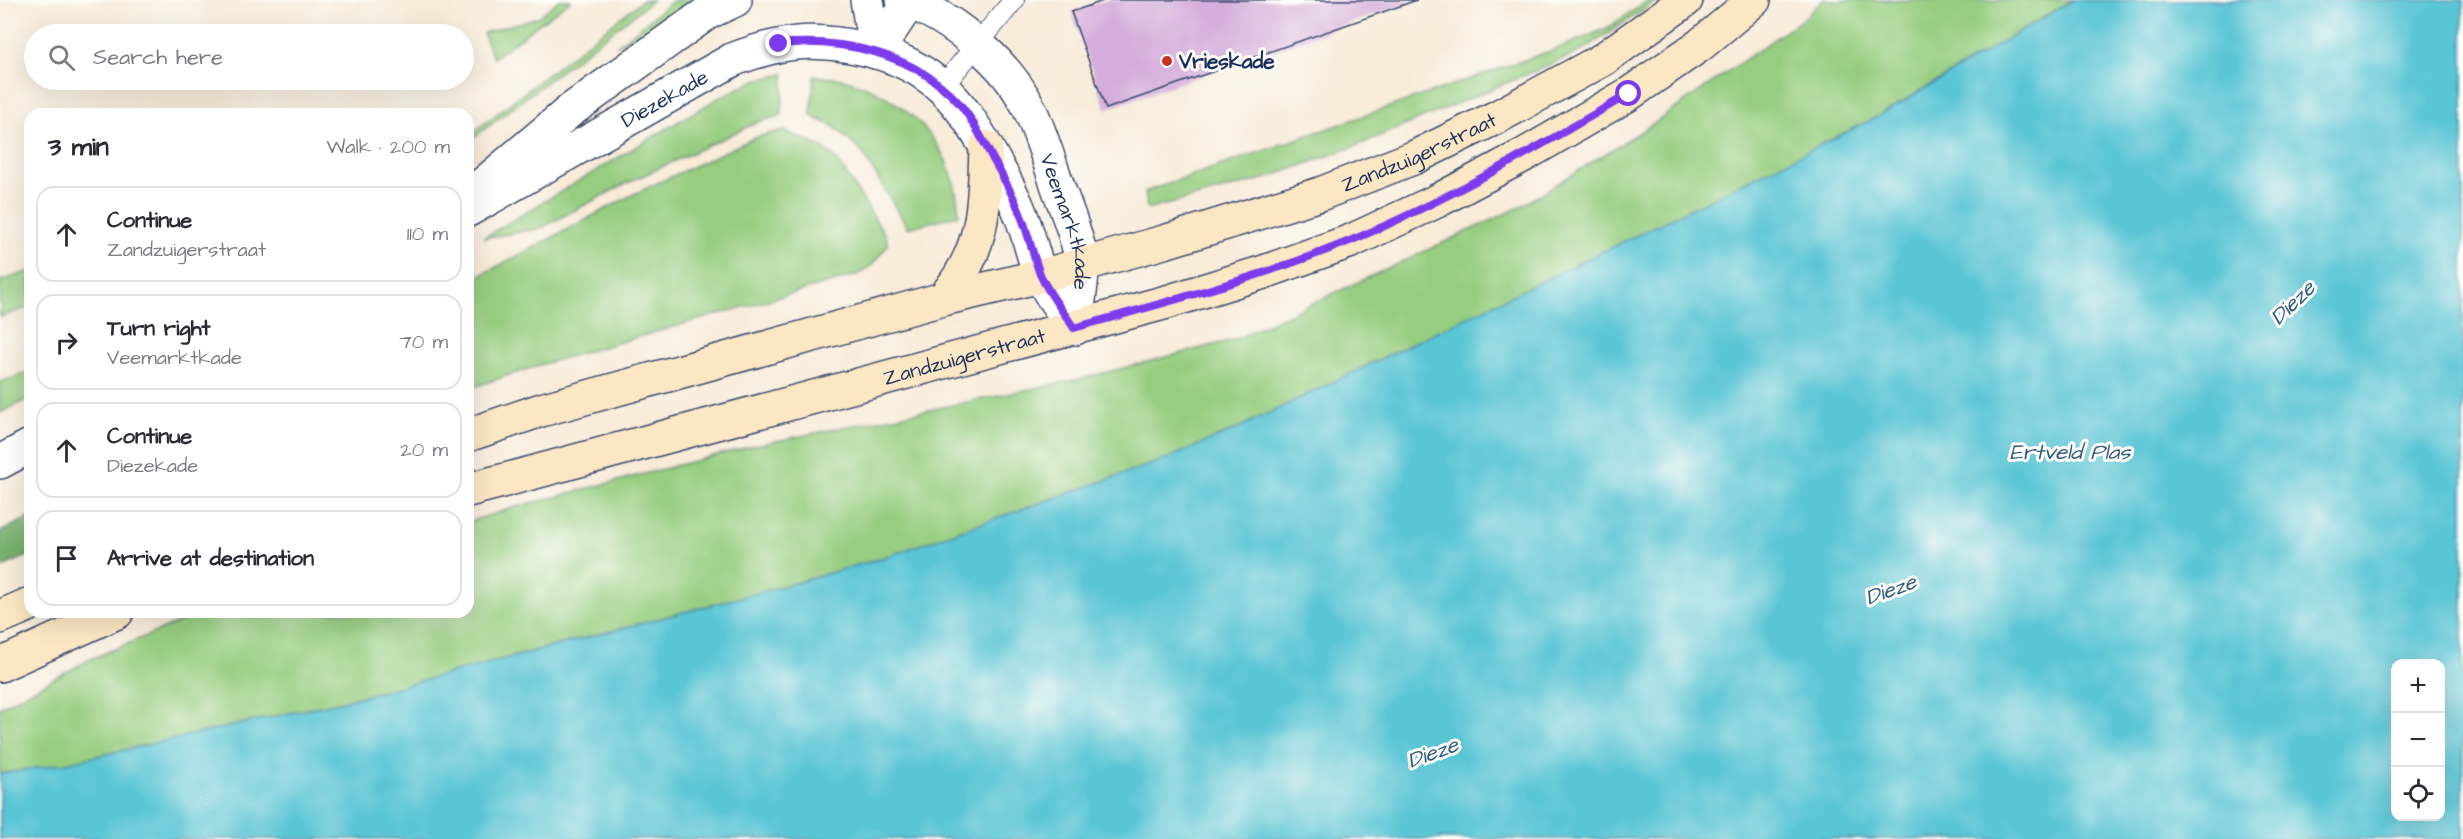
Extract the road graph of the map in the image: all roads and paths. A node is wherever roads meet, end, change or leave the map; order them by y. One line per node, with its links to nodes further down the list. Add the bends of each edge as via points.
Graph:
1 (735, 0): 11 (street, Diezekade, via 707,13 572,110)
2 (867, 0): 8 (street)
3 (1014, 0): 7 (lane)
4 (1686, 0): 13 (main road, Zandzuigerstraat, via 1602,60 1413,158 1320,194)
5 (1754, 0): 16 (main road, Zandzuigerstraat, via 1700,45 1629,94 1437,201 1350,241 1264,272)
6 (908, 1): 7 (street, Veemarktkade, via 953,25); 8 (street, Veemarktkade)
7 (977, 45): 9 (lane); 13 (street, Veemarktkade, via 1009,78 1031,112)
8 (876, 52): 9 (street, Veemarktkade, via 907,65); 12 (street, Diezekade, via 808,41 779,44 732,60)
9 (942, 87): 10 (street, Veemarktkade, via 960,104)
10 (986, 147): 14 (street, Veemarktkade, via 1013,195); 15 (main road, via 980,230 960,279)
11 (474, 191)
12 (474, 207)
13 (1082, 264): 14 (main road, Zandzuigerstraat); 16 (street, Veemarktkade)
14 (1041, 276): 15 (main road, Zandzuigerstraat); 16 (street, Veemarktkade)
15 (943, 299): 17 (main road, Zandzuigerstraat, via 553,407)
16 (1074, 328): 20 (main road, Zandzuigerstraat)
17 (474, 433)
18 (24, 449): 19 (street)
19 (0, 462)
20 (474, 488)
21 (24, 607): 22 (main road)
22 (0, 618)
23 (104, 618): 24 (main road)
24 (0, 665)

